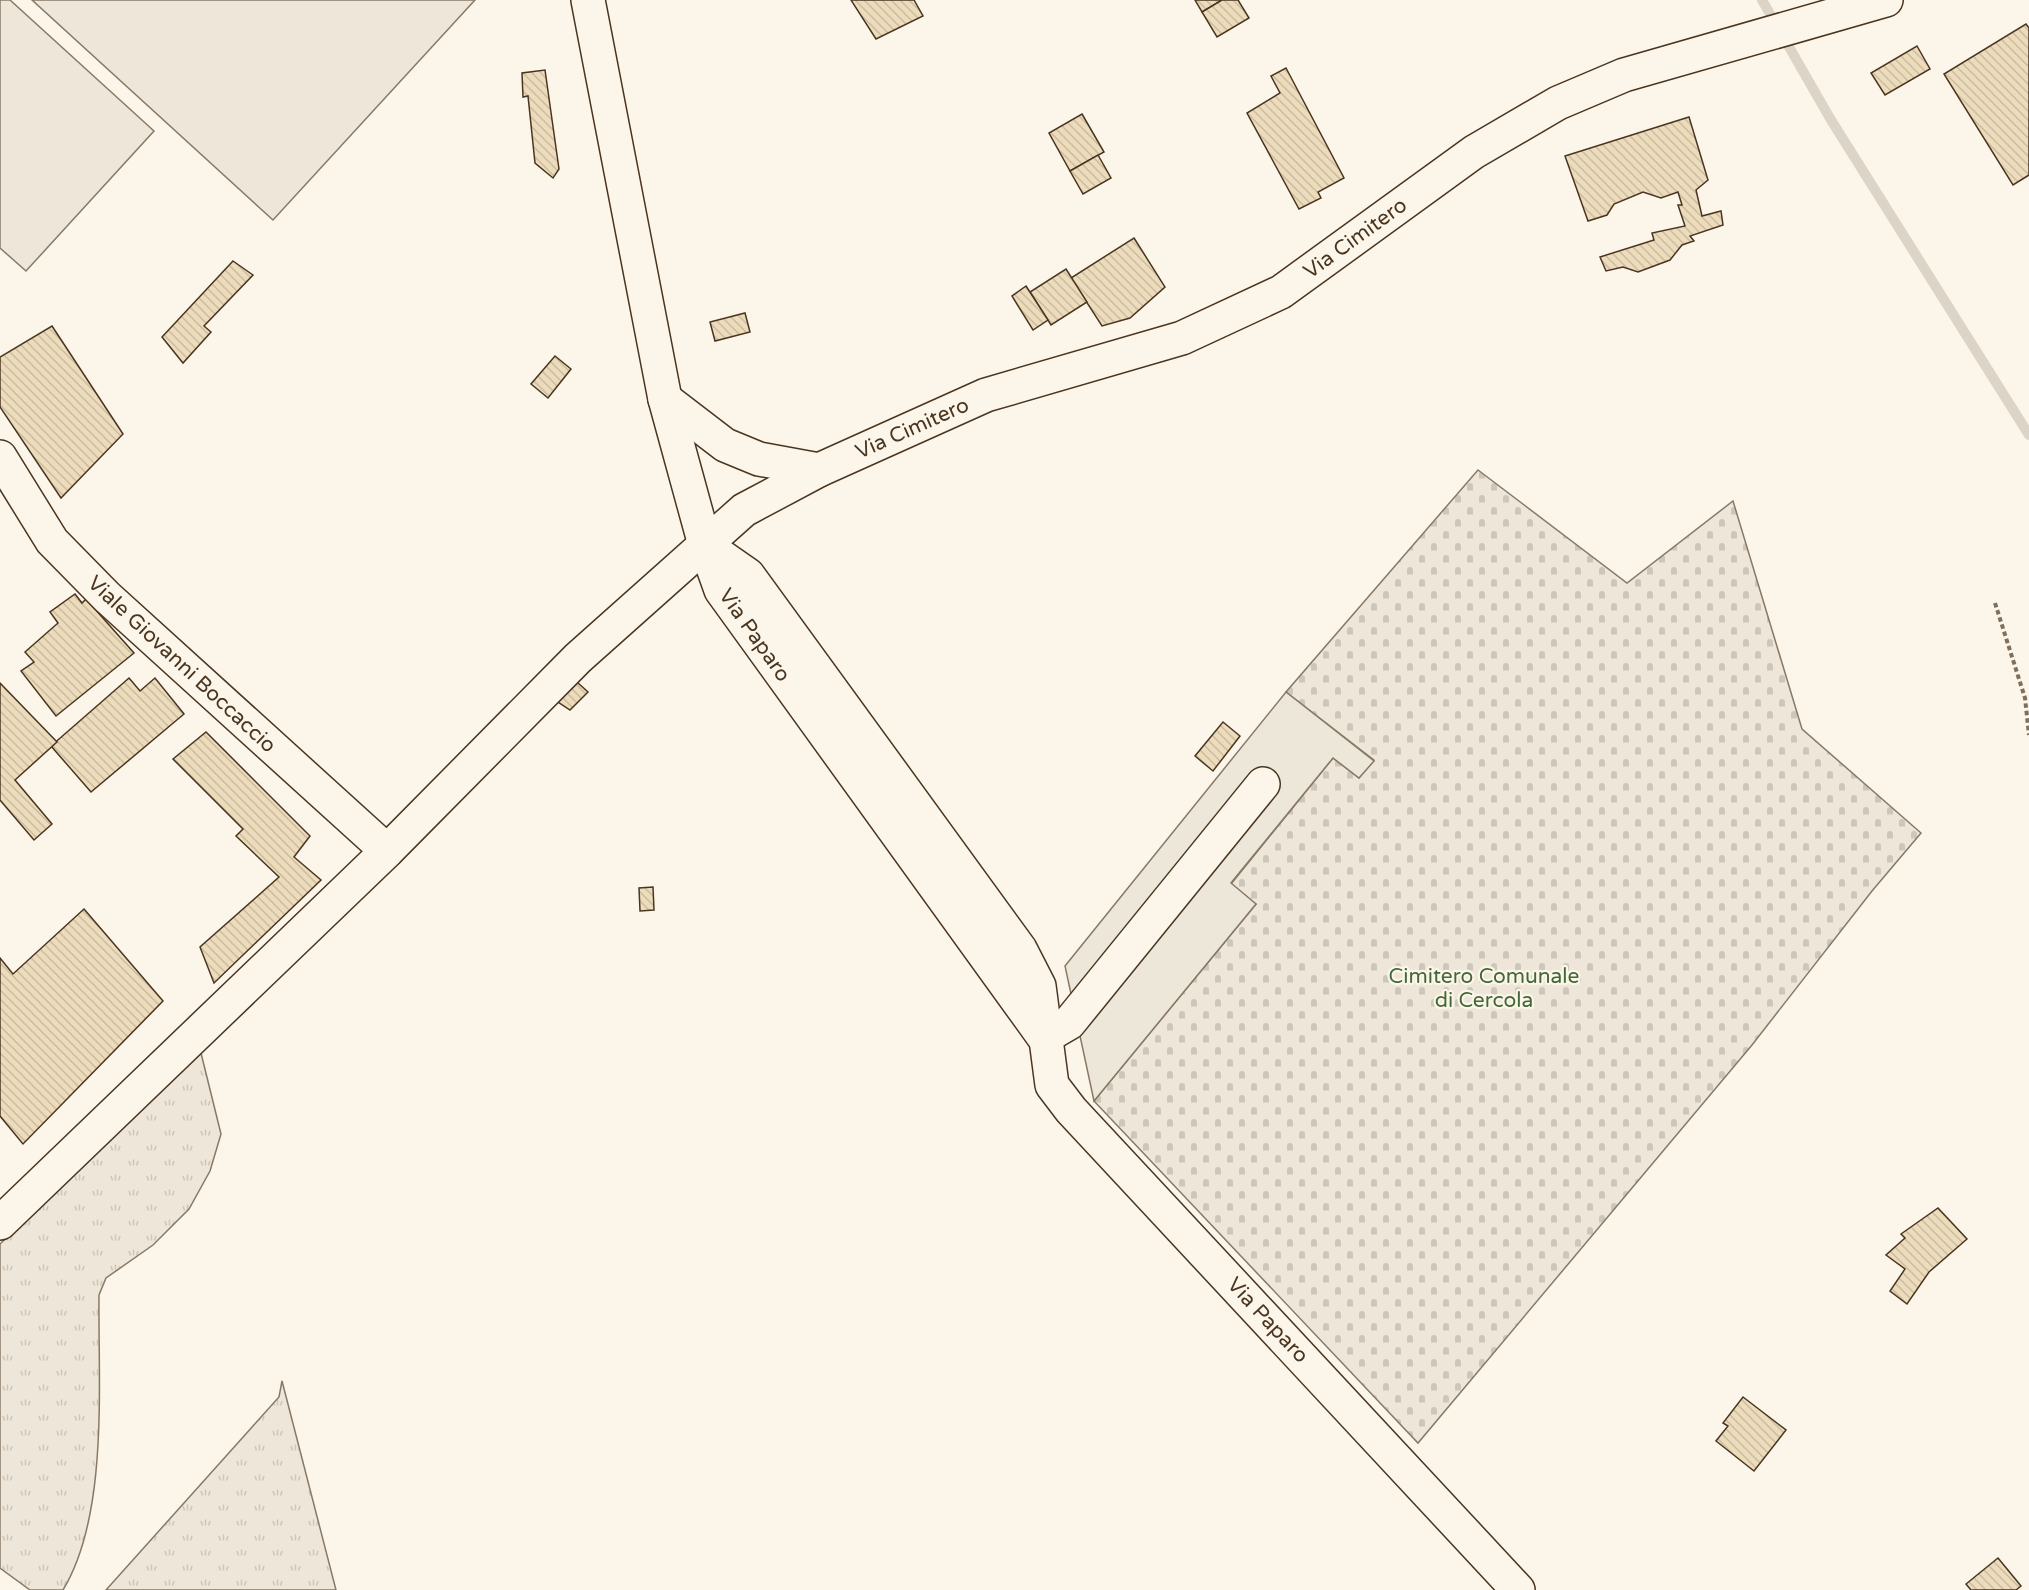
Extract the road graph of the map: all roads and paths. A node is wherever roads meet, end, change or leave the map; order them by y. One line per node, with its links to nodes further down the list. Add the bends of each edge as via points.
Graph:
1 (588, 0): 3 (street, Via Paparo)
2 (1886, 0): 5 (street, Via Cimitero, via 1624,75 1558,103 1474,153 1281,292 1182,338 986,395)
3 (665, 399): 5 (street, via 725,445 759,459); 6 (street, Via Paparo)
4 (0, 457): 10 (street, Viale Giovanni Boccaccio, via 52,542 106,597)
5 (819, 470): 6 (street, Via Cimitero, via 744,510)
6 (705, 545): 10 (street, Via Cimitero, via 578,658); 11 (street, Via Paparo, via 721,590)
7 (1995, 603): 8 (path, via 2025,698)
8 (2029, 735)
9 (1263, 784): 11 (street, via 1069,1023)
10 (387, 851): 12 (street, Via Cimitero)
11 (1044, 1037): 13 (street, Via Paparo, via 1052,1085 1071,1110)
12 (0, 1223)
13 (1518, 1590)

